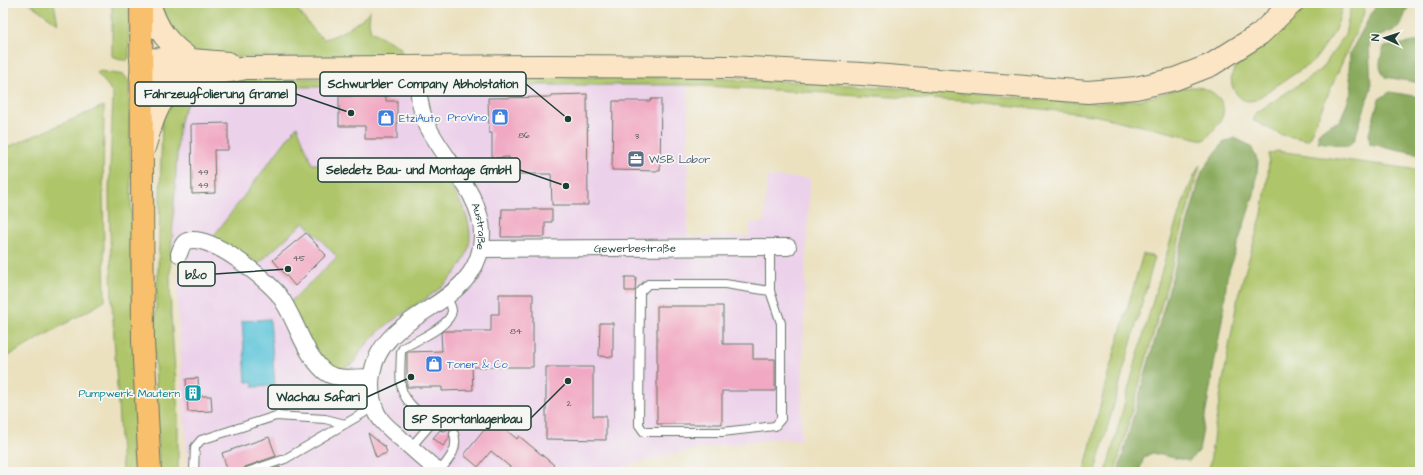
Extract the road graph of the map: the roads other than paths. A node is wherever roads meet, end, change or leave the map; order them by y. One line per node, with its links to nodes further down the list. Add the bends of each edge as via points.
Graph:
1 (141, 3): 4 (highway)
2 (149, 3): 6 (main road, via 161,33)
3 (1292, 3): 5 (main road, via 1260,34 1211,65 1175,79 1129,89 1088,92 862,74 729,67)
4 (141, 67): 6 (main road); 7 (highway)
5 (416, 67): 6 (main road, via 246,68 220,62); 10 (street, Austraße, via 426,122 481,218)
6 (191, 68): 7 (main road, via 161,102)
7 (141, 157): 21 (highway, via 143,341)
8 (770, 247): 9 (street, Gewerbestraße); 10 (street, Gewerbestraße); 12 (lane)
9 (788, 247)
10 (482, 249): 13 (street, Austraße, via 473,272)
11 (179, 254): 14 (street, via 184,243 199,240 236,258 258,273 278,295 314,360 324,371 334,376)
12 (770, 291): 12 (lane, via 725,284 648,284 640,292 639,425 644,432 722,432 775,426 781,419 781,323)
13 (446, 297): 14 (street, Austraße, via 405,324 389,339 375,357); 17 (lane, via 451,304 449,320 400,352 399,383 402,394)
14 (371, 377): 15 (street, Austraße)
15 (374, 407): 16 (lane); 20 (street, Austraße, via 383,422)
16 (345, 424): 22 (lane, via 325,419 276,416 201,440 195,447); 23 (lane, via 285,459)
17 (431, 424): 18 (lane, via 438,422); 20 (lane)
18 (444, 426)
19 (454, 434): 24 (lane, via 456,443 453,453)
20 (411, 447): 24 (street, Austraße)
21 (150, 472)
22 (194, 472)
23 (247, 472)
24 (439, 472)

